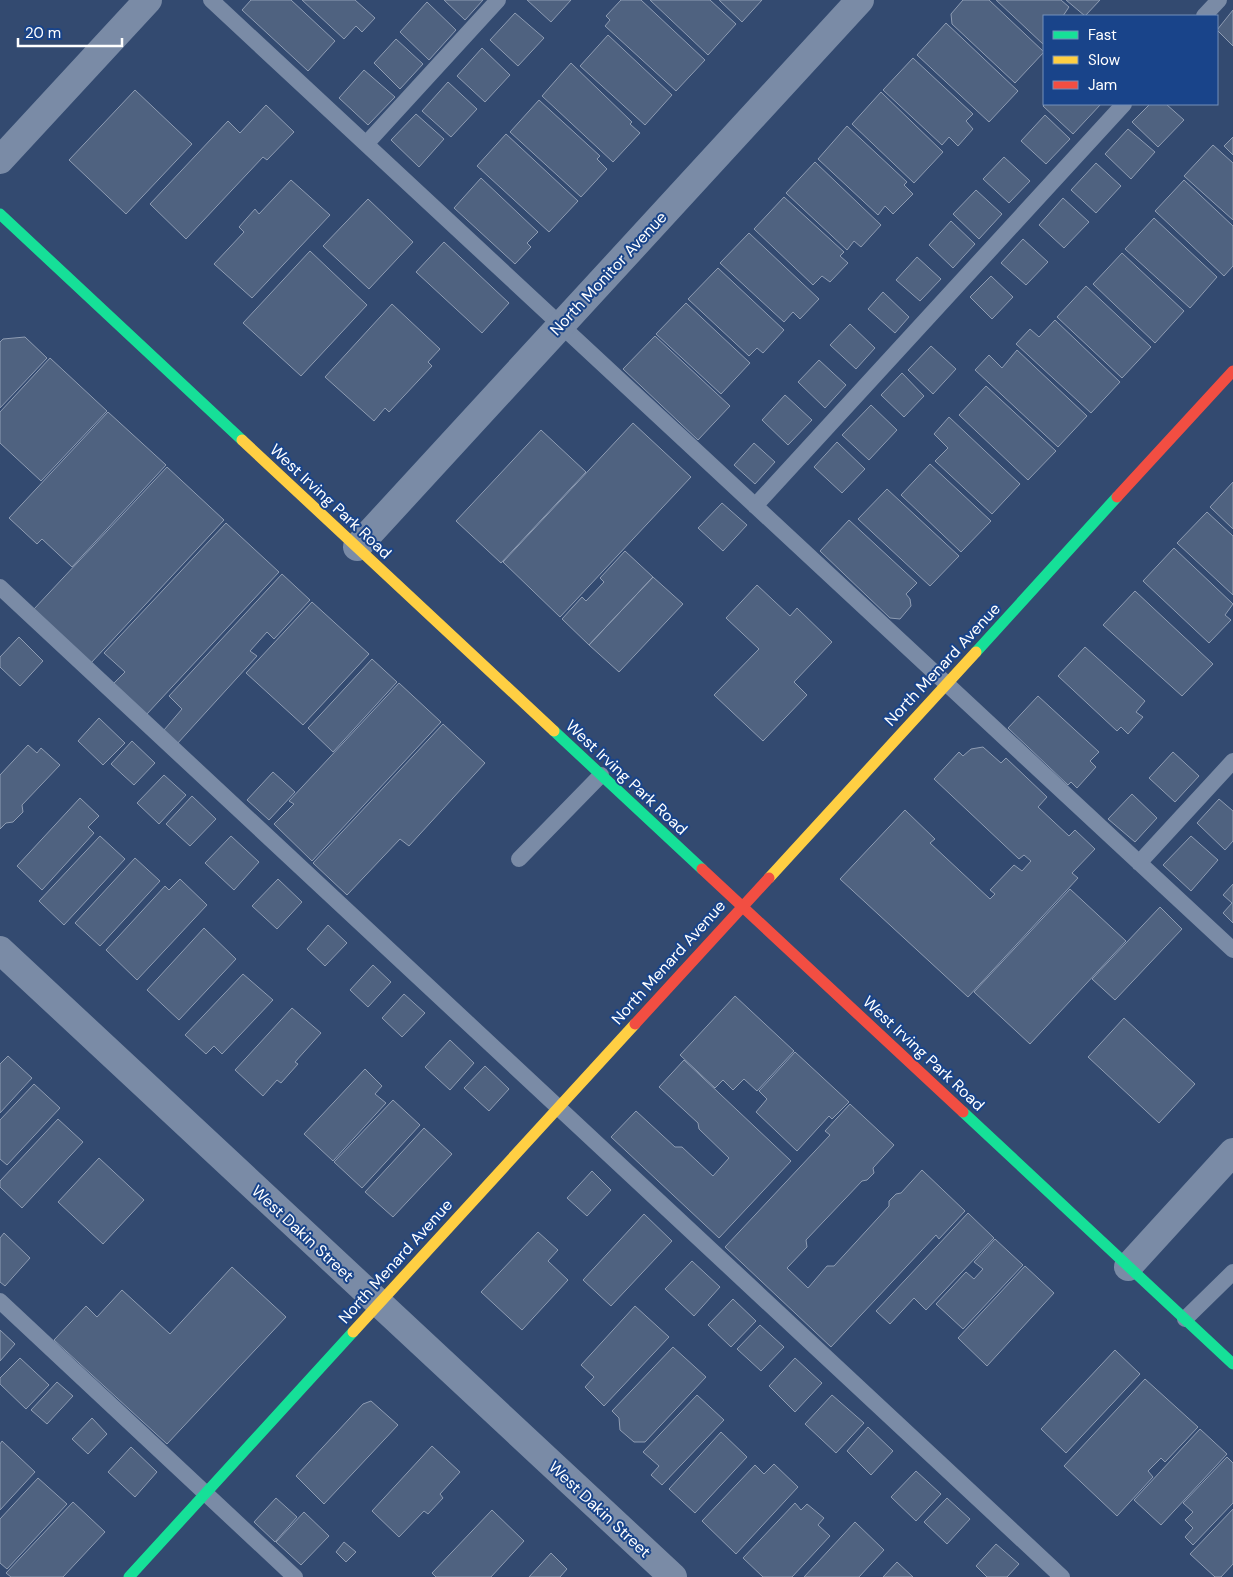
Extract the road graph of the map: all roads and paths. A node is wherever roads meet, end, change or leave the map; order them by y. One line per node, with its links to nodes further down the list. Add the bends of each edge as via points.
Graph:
1 (148, 0): 9 (street)
2 (211, 0): 8 (lane)
3 (498, 0): 8 (lane)
4 (860, 0): 11 (street, North Monitor Avenue)
5 (1219, 0): 6 (lane)
6 (1205, 15)
7 (1123, 105): 13 (lane)
8 (366, 144): 11 (lane)
9 (0, 160)
10 (0, 214): 14 (main road, West Irving Park Road)
11 (560, 325): 13 (lane); 14 (street, North Monitor Avenue)
12 (1233, 371): 16 (main road, North Menard Avenue)
13 (755, 506): 16 (lane)
14 (357, 547): 18 (main road, West Irving Park Road)
15 (0, 587): 24 (lane)
16 (946, 683): 20 (lane); 21 (main road, North Menard Avenue)
17 (1233, 761): 20 (lane)
18 (601, 775): 19 (lane); 21 (main road, West Irving Park Road)
19 (518, 859)
20 (1139, 863): 23 (lane)
21 (741, 905): 24 (main road, North Menard Avenue); 26 (main road, West Irving Park Road)
22 (0, 950): 29 (street, West Dakin Street)
23 (1233, 950)
24 (558, 1106): 29 (main road, North Menard Avenue); 36 (lane)
25 (1233, 1152): 26 (street)
26 (1128, 1266): 30 (main road, West Irving Park Road)
27 (1233, 1272): 30 (lane)
28 (0, 1301): 32 (lane)
29 (378, 1303): 32 (main road, North Menard Avenue); 35 (street, West Dakin Street)
30 (1185, 1319): 31 (main road, West Irving Park Road)
31 (1233, 1364)
32 (205, 1493): 33 (main road, North Menard Avenue); 34 (lane)
33 (129, 1577)
34 (295, 1577)
35 (673, 1577)
36 (1062, 1577)

